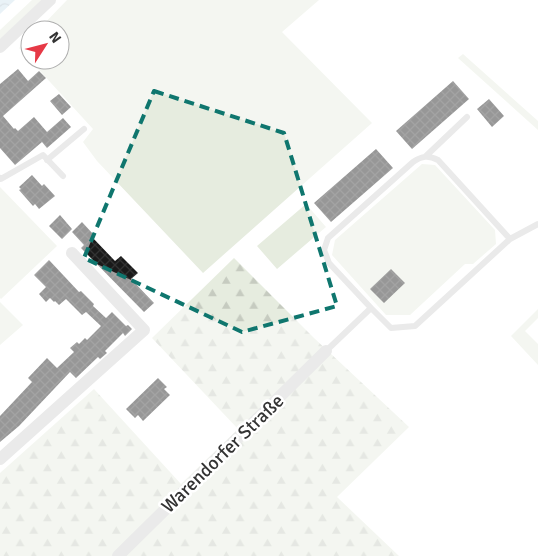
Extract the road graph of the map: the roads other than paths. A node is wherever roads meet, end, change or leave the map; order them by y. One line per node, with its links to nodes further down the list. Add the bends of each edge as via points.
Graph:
1 (50, 0): 2 (street)
2 (0, 47)
3 (467, 117): 5 (lane)
4 (84, 129): 6 (lane)
5 (426, 156): 10 (lane, via 438,160); 12 (lane, via 413,162 328,238 324,250 329,263)
6 (47, 160): 7 (lane); 8 (lane, via 43,156)
7 (63, 176)
8 (0, 178)
9 (538, 224): 10 (lane)
10 (510, 239): 12 (lane, via 415,326 391,328)
11 (72, 253): 14 (street, via 144,330)
12 (371, 308): 13 (lane)
13 (326, 351): 15 (street, Warendorfer Straße)
14 (0, 459)
15 (118, 556)

